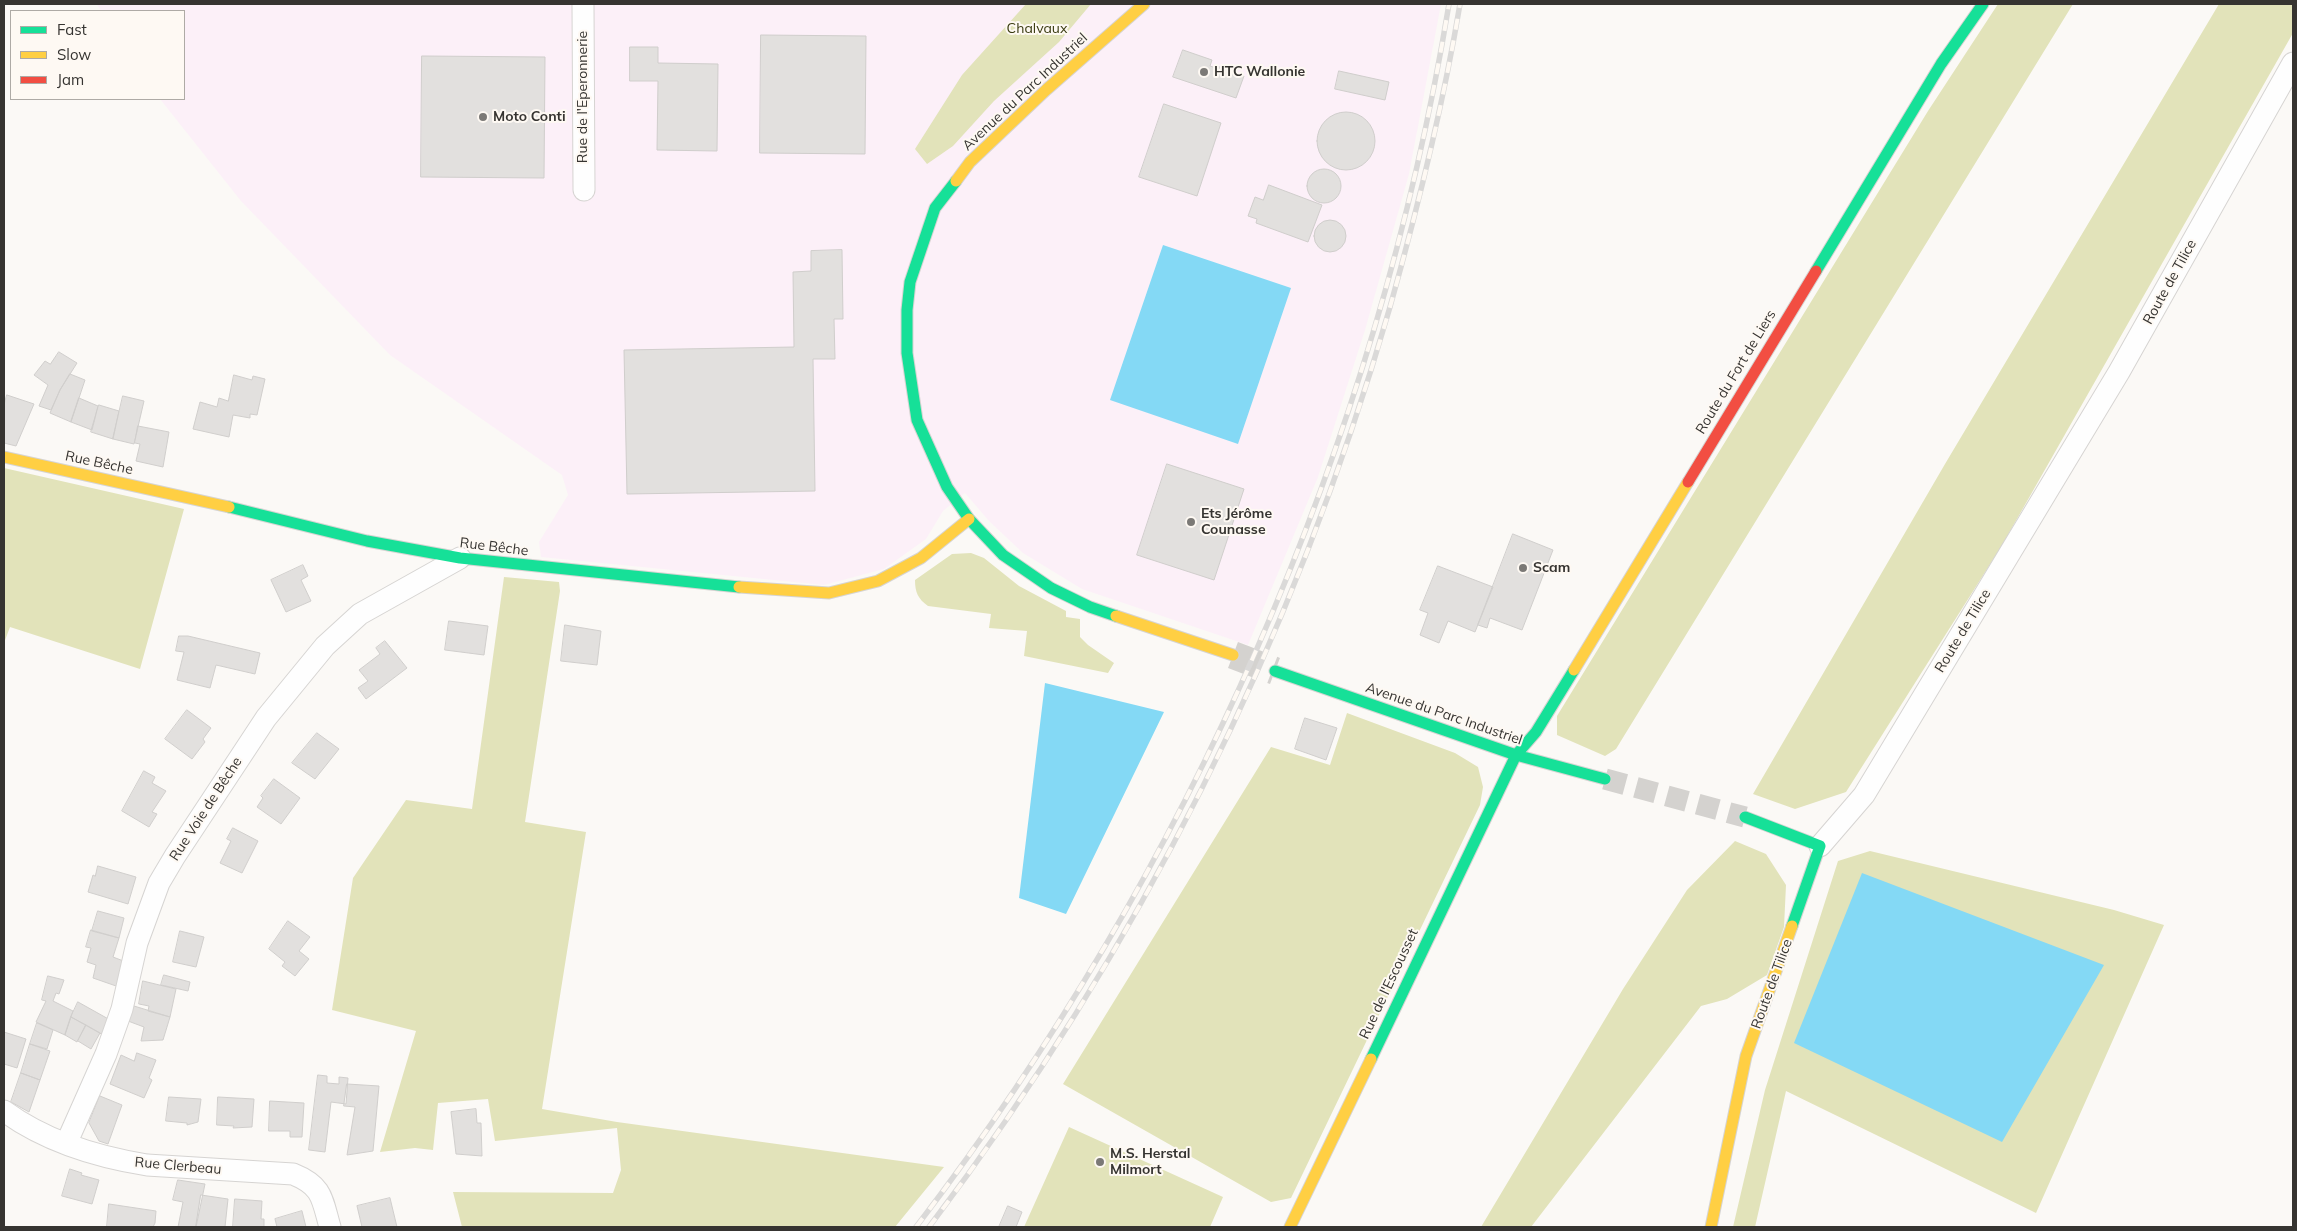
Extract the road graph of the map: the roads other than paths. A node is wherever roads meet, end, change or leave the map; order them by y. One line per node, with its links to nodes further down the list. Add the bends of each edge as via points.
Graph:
1 (583, 4): 5 (street, Rue de l'Eperonnerie)
2 (1144, 4): 7 (street, Avenue du Parc Industriel, via 970,162 935,208 928,226 910,282 907,310 908,353 917,420 947,487)
3 (1982, 4): 11 (street, Route du Fort de Liers, via 1931,81 1536,732)
4 (2293, 63): 14 (street, Route de Tilice, via 2119,372 2048,491 1864,795)
5 (584, 190)
6 (4, 457): 8 (street, Rue Bêche, via 176,494 368,541)
7 (969, 519): 8 (street, Rue Bêche, via 921,558 878,581 829,593 686,584); 9 (street, Avenue du Parc Industriel, via 1003,555 1051,588 1090,607)
8 (460, 558): 16 (street, Rue Voie de Bêche, via 360,614 324,646 266,718 159,884 137,943 122,1009)
9 (1234, 655)
10 (1275, 671): 11 (street, Avenue du Parc Industriel)
11 (1516, 755): 12 (street, Avenue du Parc Industriel); 18 (street, Rue de l'Escousset)
12 (1604, 779)
13 (1745, 817): 14 (street)
14 (1820, 846): 19 (street, Route de Tilice, via 1746,1056)
15 (4, 1111): 16 (street, Rue Clerbeau)
16 (66, 1144): 17 (street, Rue Clerbeau, via 147,1165 294,1174 309,1180 318,1190)
17 (330, 1227)
18 (1290, 1227)
19 (1711, 1227)

